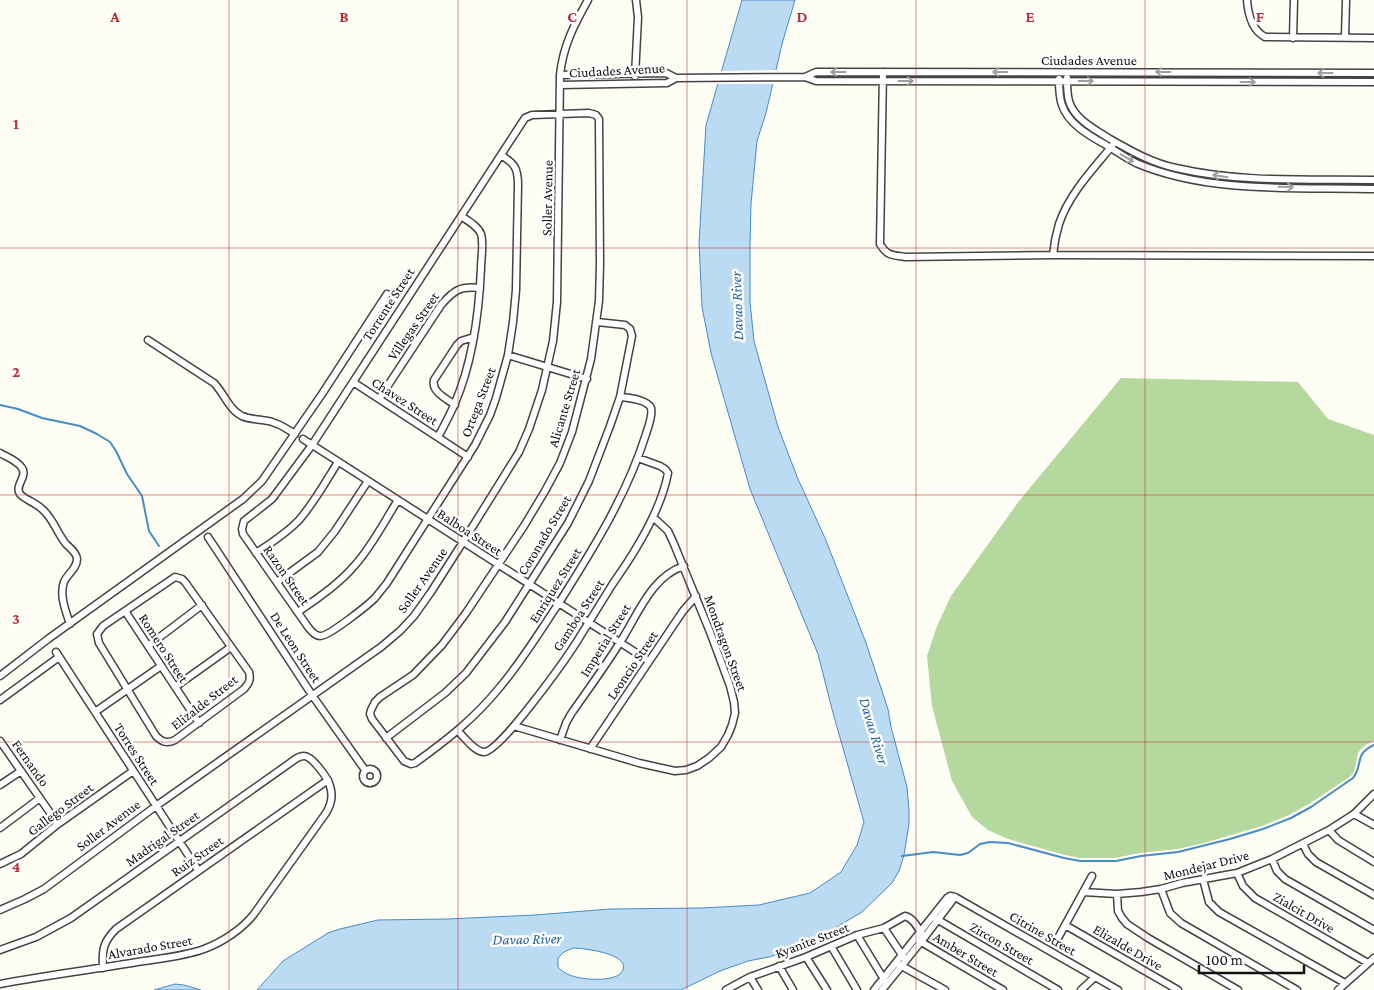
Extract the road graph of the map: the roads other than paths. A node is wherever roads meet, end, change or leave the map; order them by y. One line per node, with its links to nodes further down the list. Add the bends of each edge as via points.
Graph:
1 (588, 0): 14 (street, Soller Avenue, via 567,40)
2 (636, 0): 13 (street)
3 (1247, 0): 7 (street, via 1256,30 1265,37)
4 (1294, 0): 7 (street)
5 (1346, 0): 6 (street)
6 (1346, 37): 7 (street); 8 (street)
7 (1294, 38)
8 (1374, 38)
9 (883, 72): 10 (street, Ciudades Avenue, one-way to 9); 15 (street, Ciudades Avenue, one-way to 15, via 816,72); 17 (street)
10 (1059, 72): 11 (street, Ciudades Avenue); 18 (street)
11 (1067, 72): 12 (street, Ciudades Avenue, one-way to 11); 19 (street)
12 (1374, 73)
13 (635, 74): 14 (street, Ciudades Avenue); 16 (street, Ciudades Avenue, via 666,73); 21 (street)
14 (560, 75): 22 (street, Soller Avenue)
15 (803, 77): 16 (street, Ciudades Avenue); 17 (street, Ciudades Avenue, via 816,81)
16 (678, 78): 21 (street, Ciudades Avenue, via 667,83)
17 (883, 81): 18 (street, Ciudades Avenue, one-way to 18); 32 (street, via 880,244 884,251 905,257)
18 (1059, 81): 19 (street, Ciudades Avenue); 25 (street, via 1062,105 1070,118)
19 (1067, 81): 20 (street, Ciudades Avenue, one-way to 20); 24 (street, via 1069,103 1075,113)
20 (1374, 82)
21 (636, 84): 22 (street, Ciudades Avenue)
22 (560, 85): 23 (street, Soller Avenue)
23 (560, 114): 26 (street, Torrente Street, via 527,116); 36 (street, Alicante Street, via 594,114 599,119 600,272); 40 (street, Soller Avenue, via 557,302)
24 (1115, 142): 25 (street); 27 (street, one-way to 24, via 1175,168 1138,155)
25 (1110, 148): 29 (street, one-way to 29, via 1135,162 1173,176); 32 (street, via 1068,205 1059,223)
26 (501, 155): 31 (street, Torrente Street); 39 (street, Ortega Street, via 515,166 518,185 516,290)
27 (1254, 178): 28 (street); 29 (street)
28 (1374, 180)
29 (1253, 186): 30 (street, one-way to 30)
30 (1374, 188)
31 (461, 216): 34 (street, via 480,233); 42 (street, Torrente Street)
32 (1053, 255): 33 (street)
33 (1374, 256)
34 (480, 288): 37 (street); 44 (street, Villegas Street, via 466,287 448,296)
35 (387, 294): 46 (street)
36 (597, 322): 41 (street, Alicante Street); 43 (street, Coronado Street, via 625,325 630,329 632,336)
37 (474, 337): 45 (street); 45 (street, via 461,340 434,380 435,390)
38 (148, 340): 46 (street, via 214,383 242,416 280,424)
39 (508, 355): 40 (street); 51 (street, Ortega Street, via 490,415)
40 (548, 367): 41 (street); 60 (street, Soller Avenue, via 519,452)
41 (587, 379): 62 (street, Alicante Street, via 560,463)
42 (353, 382): 44 (street, Chavez Street); 49 (street, Torrente Street)
43 (620, 397): 52 (street, Enriquez Street, via 650,406 650,418); 65 (street, Coronado Street, via 580,500)
44 (379, 398): 47 (street, Chavez Street)
45 (455, 405): 47 (street)
46 (295, 434): 72 (street, via 250,494)
47 (438, 438): 51 (street, Chavez Street)
48 (303, 439): 49 (street, Balboa Street)
49 (312, 445): 53 (street, Balboa Street); 58 (street, Torrente Street, via 272,499)
50 (0, 453): 72 (street, via 23,470 20,494 44,510 76,555 76,565 62,587)
51 (468, 457): 57 (street, Ortega Street)
52 (638, 458): 56 (street, Gamboa Street, via 660,466 668,473); 67 (street, Enriquez Street, via 605,528)
53 (338, 462): 54 (street, Balboa Street); 61 (street, via 299,520)
54 (368, 481): 55 (street, Balboa Street); 64 (street, via 318,552)
55 (398, 500): 57 (street, Balboa Street); 70 (street, via 355,565 330,589)
56 (652, 517): 63 (street, Mondragon Street, via 668,531); 71 (street, Gamboa Street, via 635,550)
57 (428, 520): 60 (street, Balboa Street); 73 (street, Ortega Street, via 374,598 326,635)
58 (242, 524): 61 (street, Razon Street, via 244,534)
59 (208, 537): 82 (street, De Leon Street)
60 (463, 542): 62 (street, Balboa Street); 82 (street, Soller Avenue, via 414,616 400,631)
61 (256, 553): 64 (street, Razon Street)
62 (498, 565): 65 (street, Balboa Street); 88 (street, Alicante Street, via 442,645 413,674 375,702 370,714)
63 (684, 566): 66 (street, Mondragon Street); 74 (street, Imperial Street, via 660,580)
64 (277, 582): 70 (street, Razon Street)
65 (529, 585): 67 (street, Balboa Street); 88 (street, Coronado Street, via 466,673)
66 (696, 596): 77 (street, Leoncio Street); 91 (street, Mondragon Street, via 734,702 732,725 721,747 697,766 674,771)
67 (558, 603): 71 (street, Balboa Street); 87 (street, Enriquez Street, via 501,687)
68 (202, 605): 69 (street, Elizalde Street, via 185,582 175,577); 75 (street); 76 (street, Elizalde Street)
69 (125, 611): 75 (street, Romero Street); 81 (street, Elizalde Street, via 103,626 97,639)
70 (298, 612): 73 (street, Razon Street)
71 (588, 623): 74 (street, Balboa Street); 86 (street, Gamboa Street)
72 (70, 624): 79 (street)
73 (319, 636)
74 (620, 643): 77 (street, Balboa Street); 89 (street, Imperial Street, via 571,714)
75 (148, 646): 78 (street, Romero Street)
76 (231, 647): 80 (street); 85 (street, Elizalde Street, via 249,672 250,681)
77 (649, 662): 91 (street, Leoncio Street)
78 (161, 666): 80 (street, Romero Street); 81 (street)
79 (0, 676)
80 (175, 687): 85 (street, Romero Street)
81 (128, 690): 84 (street); 85 (street, Elizalde Street, via 156,736 165,743)
82 (312, 695): 93 (street, De Leon Street); 99 (street, Soller Avenue)
83 (0, 700): 84 (street, Torres Street, via 57,654)
84 (95, 712): 94 (street, Torres Street)
85 (199, 724)
86 (514, 726): 87 (street, Gamboa Street, via 484,752 478,751); 89 (street, Mondragon Street)
87 (458, 730): 88 (street, Enriquez Street, via 411,764 400,757)
88 (386, 738)
89 (560, 740): 91 (street, Mondragon Street)
90 (0, 742): 92 (street, Fernando)
91 (590, 749)
92 (21, 770): 96 (street); 98 (street, Fernando)
93 (365, 770)
94 (134, 771): 99 (street, Torres Street); 101 (street, Gallego Street)
95 (328, 780): 105 (street, Madrigal Street, via 310,758 300,757); 110 (street, Ruiz Street); 133 (street, Alvarado Street, via 331,804 326,813 242,927 195,952)
96 (0, 785)
97 (1374, 794): 100 (street, Mondejar Drive)
98 (40, 798): 101 (street, Fernando); 103 (street)
99 (156, 806): 105 (street, Torres Street); 118 (street, Soller Avenue, via 44,889)
100 (1354, 814): 102 (street); 104 (street, Mondejar Drive)
101 (58, 824): 109 (street, Gallego Street, via 21,854)
102 (1374, 826)
103 (0, 828)
104 (1330, 830): 106 (street, Mondejar Drive); 108 (street, via 1338,840)
105 (179, 841): 110 (street, Torres Street); 127 (street, Madrigal Street, via 71,918 36,937)
106 (1303, 844): 107 (street, Mondejar Drive); 117 (street, via 1316,862)
107 (1272, 859): 111 (street, Mondejar Drive); 122 (street, via 1285,879)
108 (1374, 862)
109 (0, 864)
110 (198, 870): 133 (street, Ruiz Street, via 116,929 106,942)
111 (1237, 872): 113 (street, Mondejar Drive); 131 (street, Zialcit Drive, via 1243,886 1254,898)
112 (1092, 876): 115 (street)
113 (1203, 879): 114 (street, Mondejar Drive); 136 (street, via 1209,902 1219,912)
114 (1161, 889): 116 (street, Mondejar Drive); 151 (street, via 1174,918)
115 (1083, 892): 116 (street, Mondejar Drive); 120 (street)
116 (1117, 894): 150 (street, via 1118,911 1127,924)
117 (1374, 895)
118 (0, 910)
119 (936, 918): 124 (street); 135 (street, Citrine Street, via 955,897); 146 (street, Zircon Street)
120 (1065, 925): 125 (street); 149 (street, Elizalde Drive)
121 (884, 928): 123 (street, Kyanite Street); 124 (street, Kyanite Street, via 908,916); 130 (street)
122 (1374, 930)
123 (857, 936): 126 (street, Kyanite Street); 138 (street)
124 (921, 938): 130 (street); 145 (street, Amber Street)
125 (1058, 938)
126 (831, 946): 128 (street, Kyanite Street); 143 (street)
127 (0, 950)
128 (806, 957): 132 (street, Kyanite Street); 142 (street)
129 (1374, 958): 131 (street)
130 (901, 961): 138 (street); 144 (street)
131 (1368, 963): 136 (street)
132 (778, 966): 134 (street, Kyanite Street); 141 (street)
133 (103, 968): 137 (street, Alvarado Street)
134 (750, 977): 139 (street, Kyanite Street); 140 (street)
135 (1095, 977): 147 (street); 148 (street, Citrine Street)
136 (1345, 983): 152 (street)
137 (0, 984)
138 (883, 986)
139 (728, 989)
140 (758, 990)
141 (793, 990)
142 (826, 990)
143 (857, 990)
144 (945, 990)
145 (1003, 990)
146 (1058, 990)
147 (1081, 990)
148 (1118, 990)
149 (1178, 990)
150 (1238, 990)
151 (1297, 990)
152 (1338, 990)

